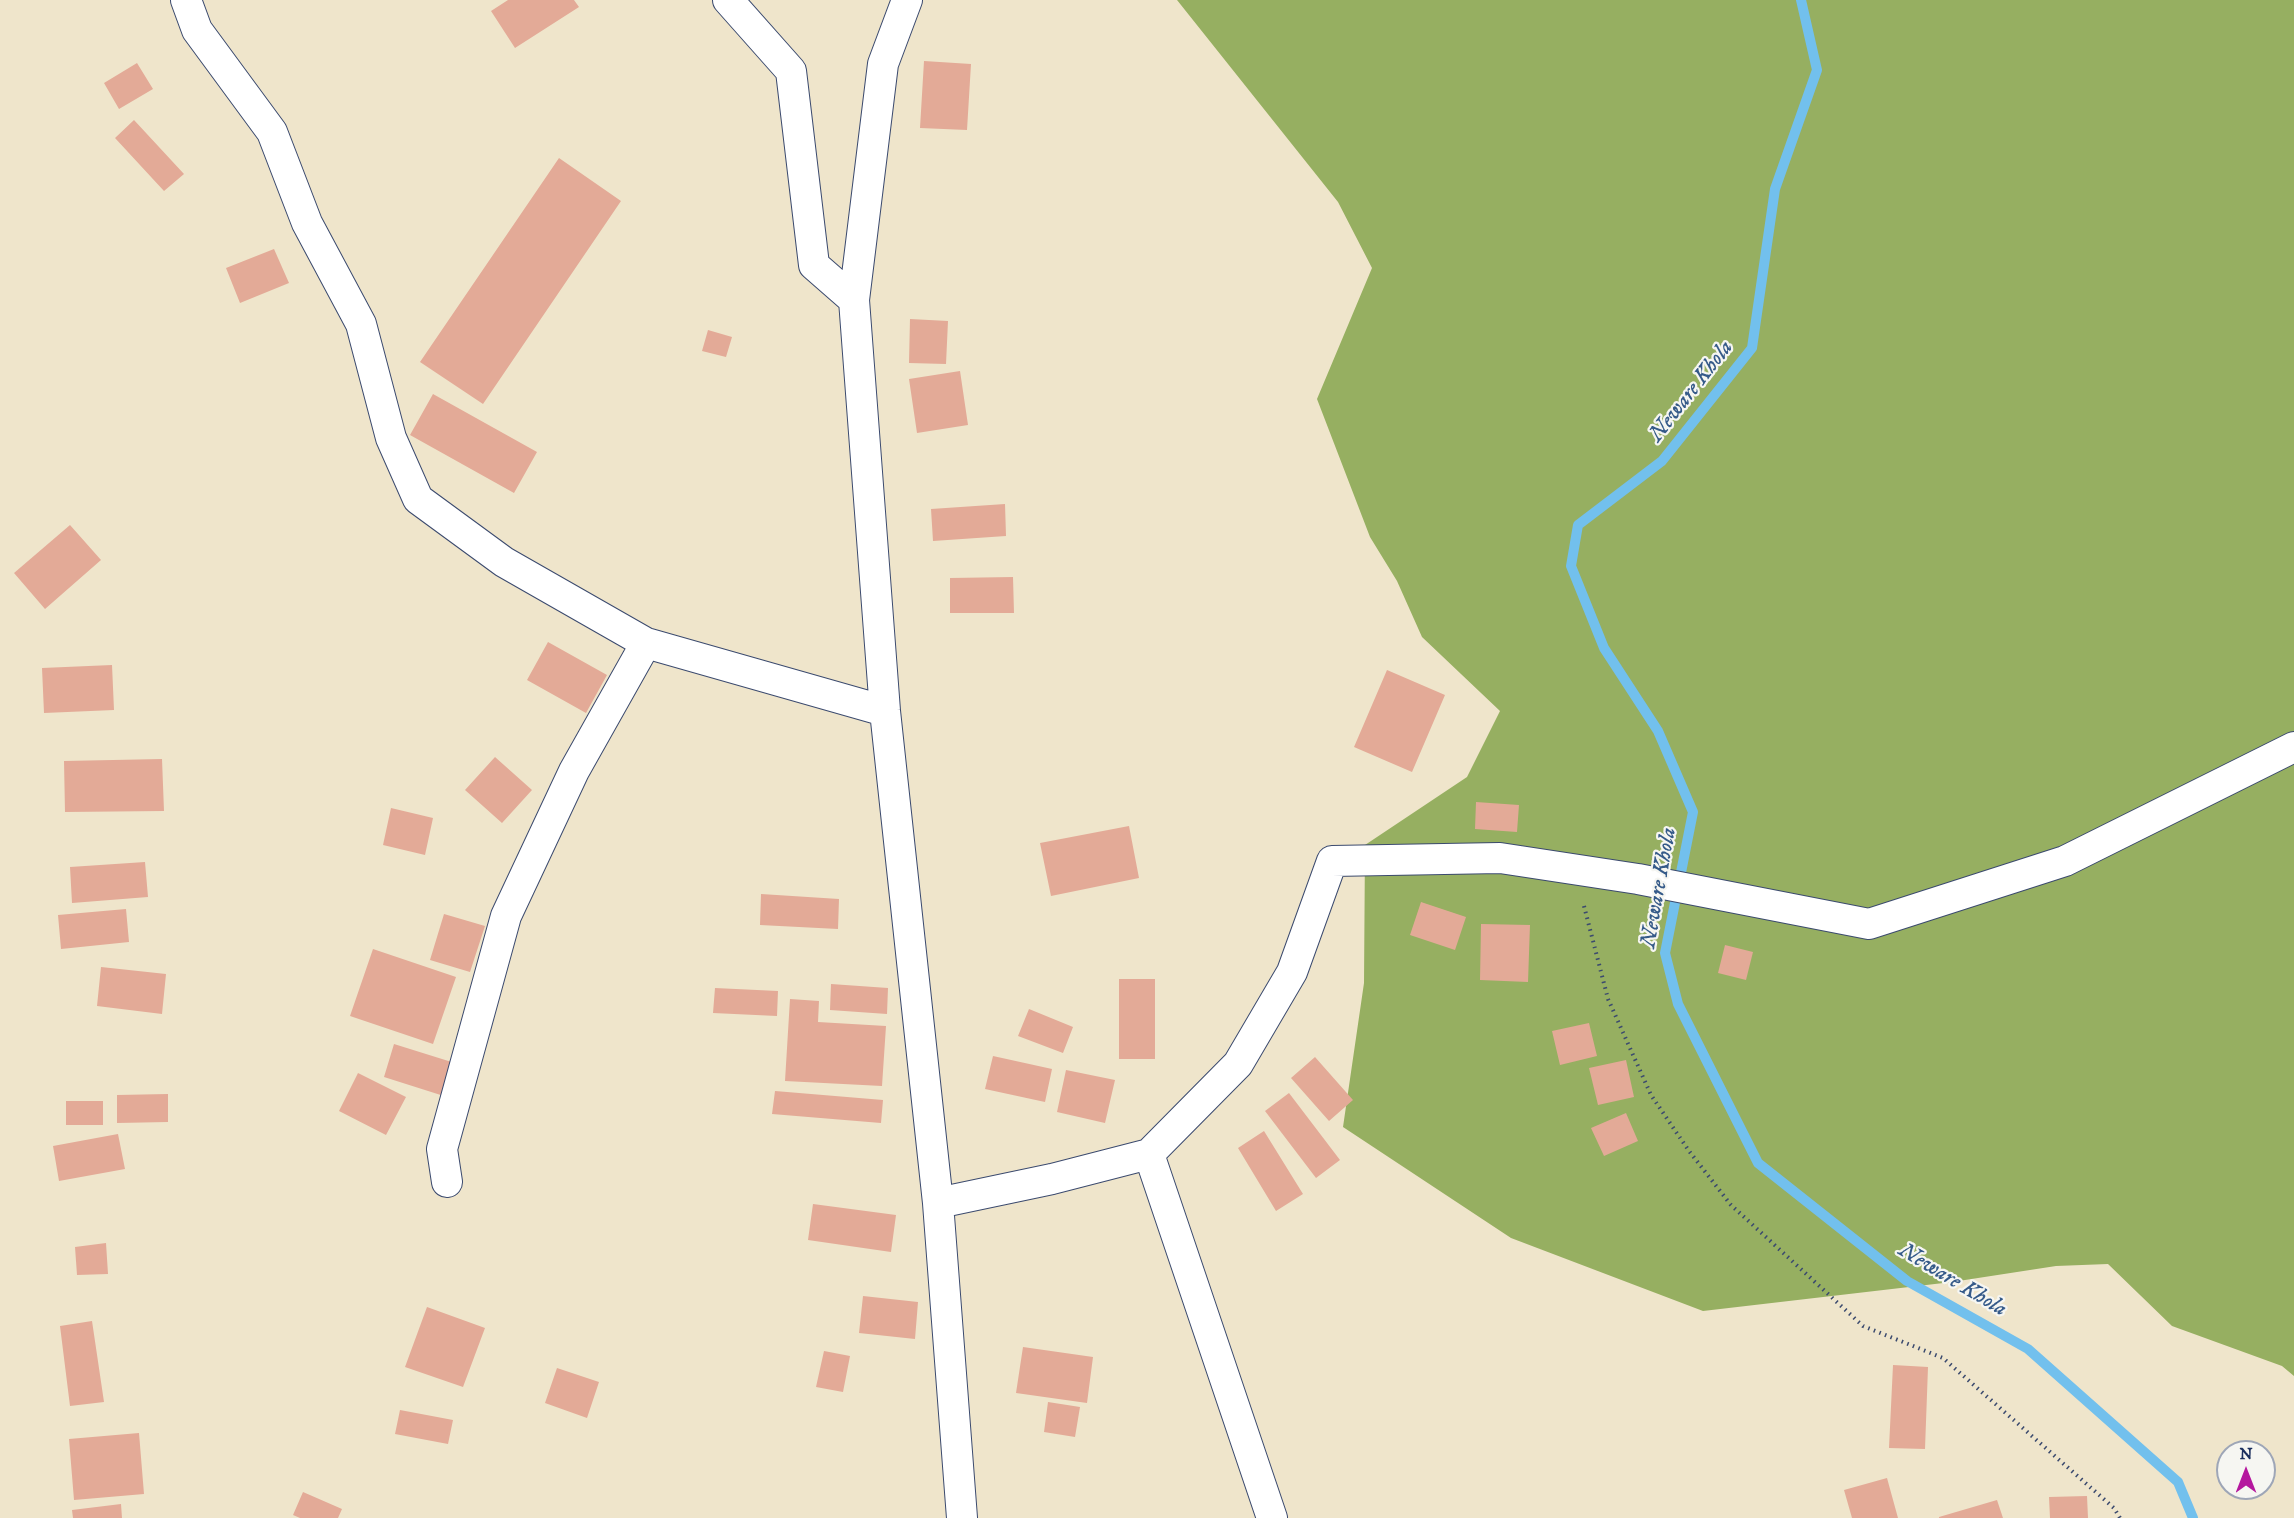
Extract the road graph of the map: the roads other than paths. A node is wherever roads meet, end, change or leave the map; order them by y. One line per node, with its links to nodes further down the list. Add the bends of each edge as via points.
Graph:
1 (186, 0): 5 (street, via 197,30 272,132 307,223 361,324 391,438 418,499 504,561)
2 (728, 0): 4 (street, via 790,71 814,265)
3 (907, 0): 4 (street, via 883,64)
4 (854, 300): 6 (street)
5 (646, 643): 6 (street); 9 (street, via 574,771 506,916 442,1149)
6 (885, 711): 10 (street)
7 (2294, 747): 8 (street, via 2065,861 1869,924 1638,879 1500,858 1332,861 1292,972 1238,1064)
8 (1149, 1154): 10 (street); 12 (street)
9 (447, 1182)
10 (938, 1203): 11 (street)
11 (962, 1518)
12 (1272, 1518)

